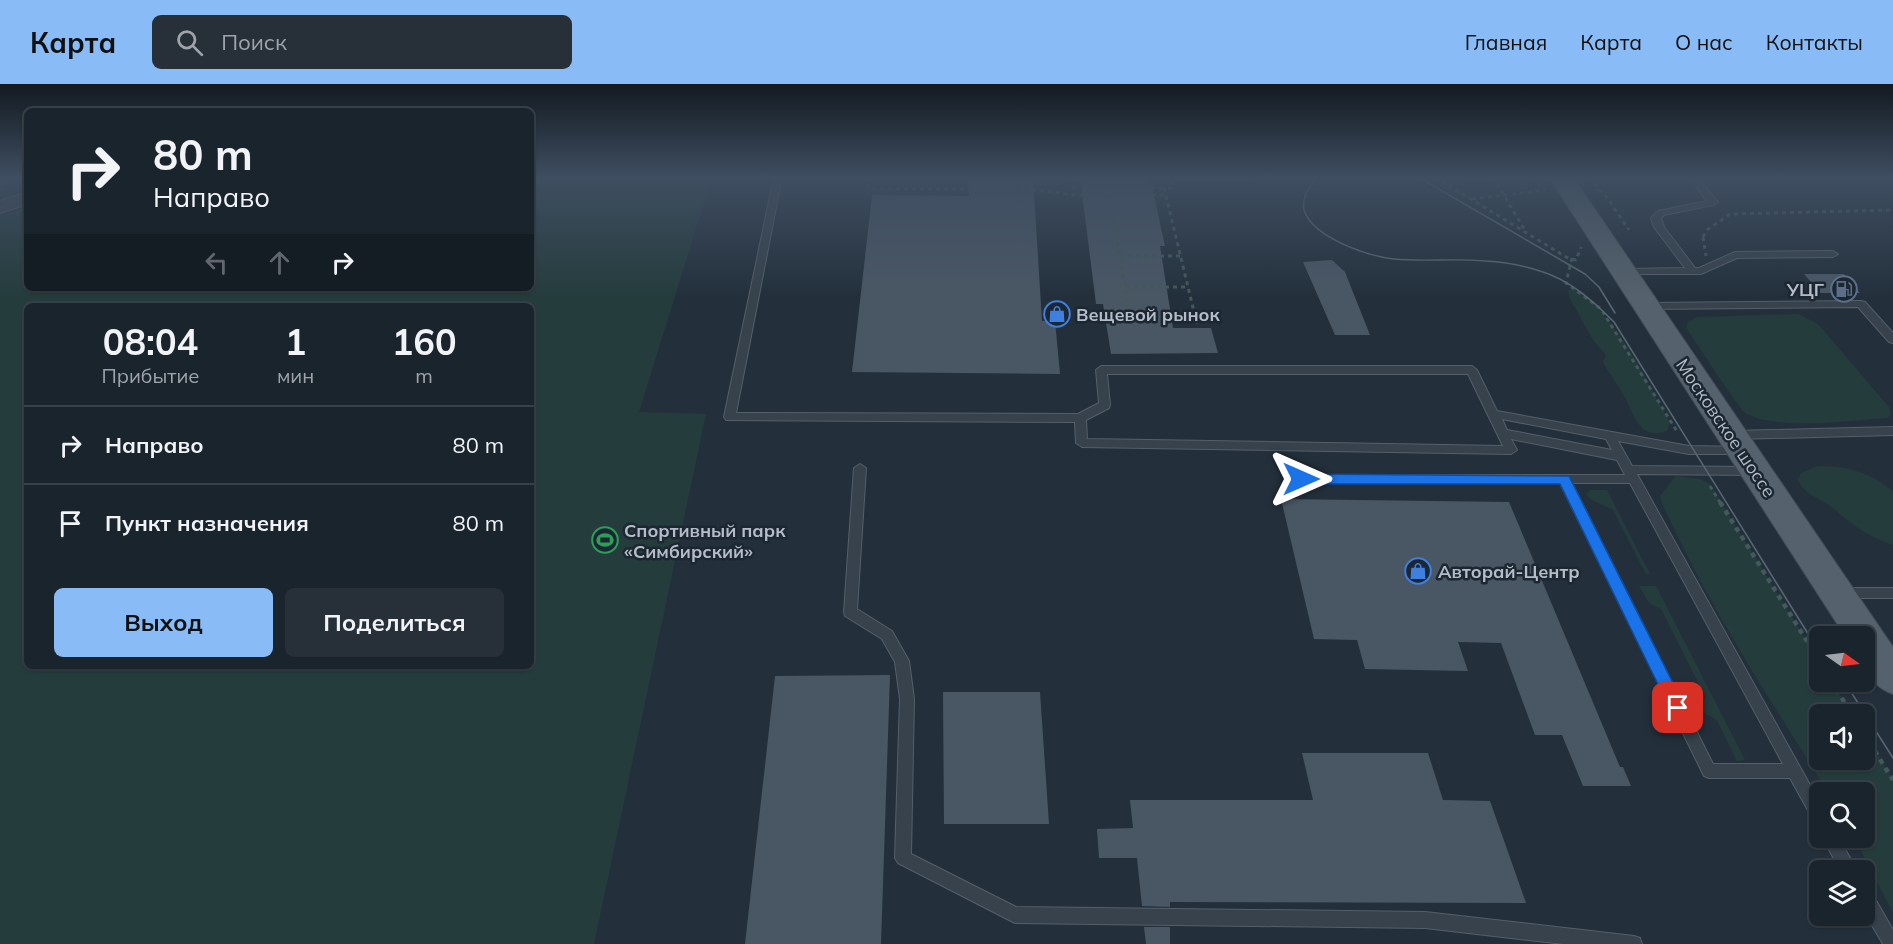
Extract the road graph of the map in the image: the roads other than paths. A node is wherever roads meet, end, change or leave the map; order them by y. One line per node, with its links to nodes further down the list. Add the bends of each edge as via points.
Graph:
1 (770, 217): 10 (lane, via 730,417)
2 (1580, 217): 5 (main road, Московское шоссе)
3 (1657, 217): 6 (lane, via 1659,227)
4 (1833, 254): 6 (lane, via 1735,255 1701,272)
5 (1623, 272): 6 (lane); 7 (main road, Московское шоссе)
6 (1692, 272)
7 (1644, 306): 8 (lane, via 1862,304); 14 (main road, Московское шоссе)
8 (1893, 340)
9 (1494, 414): 10 (lane, via 1472,370 1101,370 1105,405); 12 (lane); 13 (lane)
10 (1080, 418): 12 (lane, via 1082,443 1511,450)
11 (1893, 431): 14 (lane)
12 (1503, 433): 15 (lane)
13 (1610, 436): 14 (lane, via 1689,450); 15 (lane)
14 (1741, 452): 17 (lane); 20 (main road, Московское шоссе)
15 (1620, 456): 17 (lane)
16 (860, 468): 26 (lane, via 850,612 886,634 902,661 907,699 903,858 1015,915 1425,920)
17 (1630, 474): 19 (lane); 23 (lane)
18 (1301, 479): 19 (lane)
19 (1564, 479): 23 (lane, via 1708,771)
20 (1838, 593): 21 (lane); 22 (main road, Московское шоссе)
21 (1893, 593)
22 (1893, 678)
23 (1792, 771): 24 (lane)
24 (1809, 800)
25 (1875, 915): 27 (lane)
26 (1634, 944)
27 (1892, 944)

